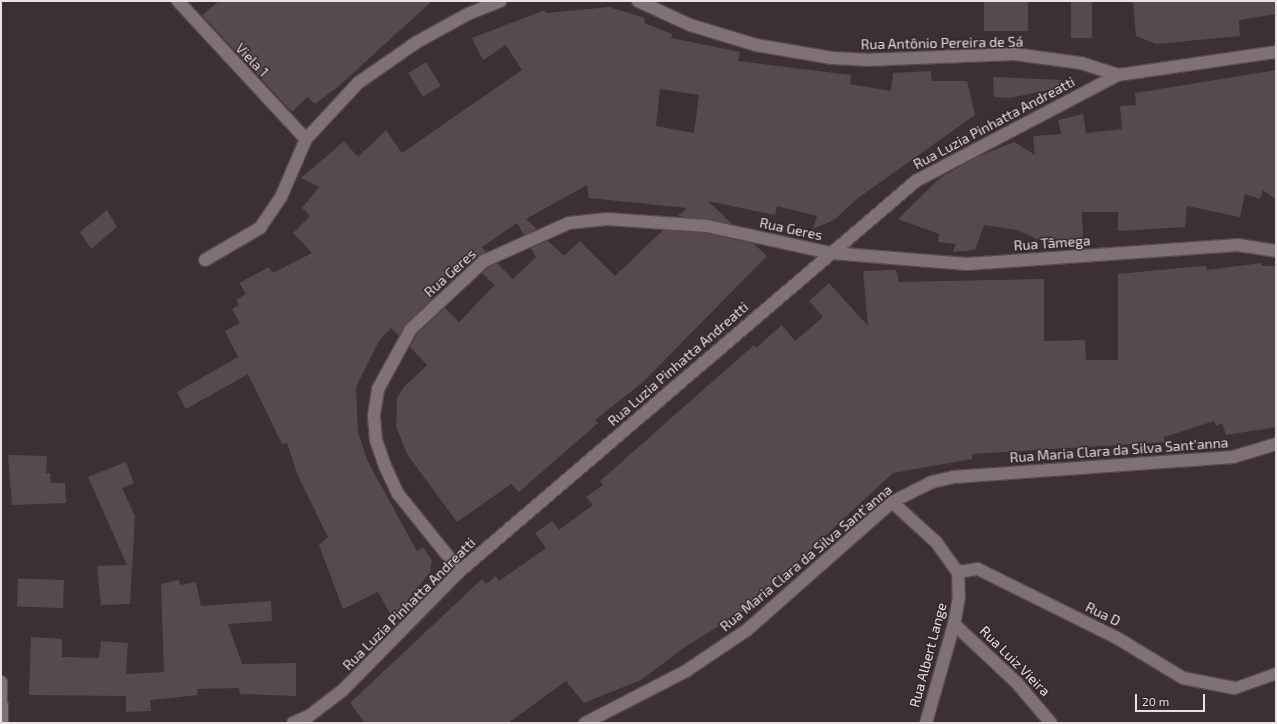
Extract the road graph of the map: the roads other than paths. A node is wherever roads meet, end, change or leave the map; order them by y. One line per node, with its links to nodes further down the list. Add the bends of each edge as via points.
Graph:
1 (178, 1): 6 (street, Viela 1)
2 (501, 1): 6 (street, via 468,14 412,46 358,84)
3 (638, 1): 5 (street, Rua Antônio Pereira de Sá, via 690,25 756,45 832,58 866,60 1014,54 1081,63)
4 (1276, 52): 5 (street, Rua Antônio Pereira de Sá)
5 (1118, 75): 8 (street, Rua Luzia Pinhatta Andreatti, via 942,164 916,180)
6 (306, 139): 9 (street, via 281,197 260,228)
7 (1276, 251): 8 (street, Rua Tâmega, via 1238,245 968,264)
8 (831, 252): 12 (street, Rua Luzia Pinhatta Andreatti); 12 (street, Rua Geres, via 707,226 607,219 569,223 484,260 410,329 378,389 374,415 376,440 398,494)
9 (205, 260)
10 (1276, 444): 11 (street, Rua Maria Clara da Silva Sant'anna, via 1233,457 954,477 932,482)
11 (892, 502): 13 (street, via 936,542); 20 (street, Rua Maria Clara da Silva Sant'anna, via 747,630 686,671)
12 (460, 571): 19 (street, Rua Luzia Pinhatta Andreatti, via 343,690 309,716)
13 (958, 572): 14 (street, Rua Albert Lange, via 959,598); 17 (street, Rua D, via 978,569 1117,638 1183,678)
14 (954, 624): 21 (street, Rua Albert Lange); 22 (street, Rua Luiz Vieira, via 1016,682)
15 (1276, 673): 17 (lane)
16 (1, 682): 18 (street)
17 (1234, 688)
18 (2, 723)
19 (293, 723)
20 (586, 723)
21 (926, 723)
22 (1051, 723)

